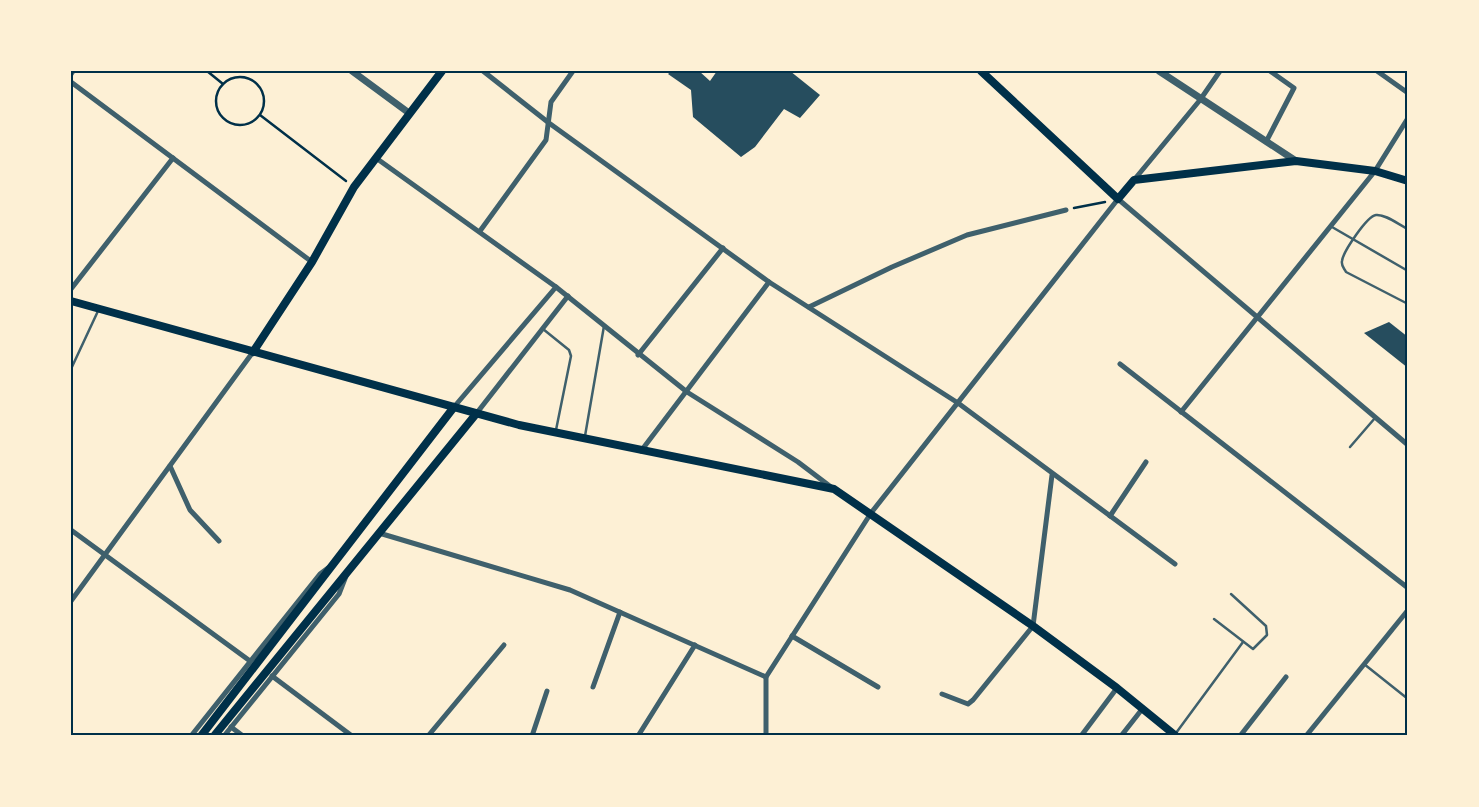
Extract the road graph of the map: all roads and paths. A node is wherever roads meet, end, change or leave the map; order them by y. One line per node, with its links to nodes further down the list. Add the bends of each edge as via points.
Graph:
1 (207, 71): 12 (path)
2 (352, 71): 15 (street)
3 (442, 71): 15 (main road)
4 (483, 71): 18 (street)
5 (573, 71): 18 (street, via 551,102)
6 (1159, 71): 14 (street)
7 (1220, 71): 14 (street)
8 (1270, 71): 19 (street, via 1294,88)
9 (1377, 71): 13 (street)
10 (986, 73): 27 (main road)
11 (71, 82): 20 (street)
12 (223, 84): 16 (path, via 237,77 253,80 264,100); 16 (path, via 216,99 217,107 226,120 232,124 248,124)
13 (1408, 93)
14 (1200, 100): 19 (street); 24 (street)
15 (409, 113): 21 (main road)
16 (260, 115): 26 (path)
17 (1408, 118): 23 (street)
18 (549, 123): 31 (street, via 546,140); 33 (street)
19 (1266, 142): 22 (street)
20 (173, 158): 34 (street); 38 (street)
21 (376, 158): 26 (main road); 31 (street)
22 (1296, 161): 23 (main road); 24 (main road)
23 (1375, 171): 25 (main road); 29 (street)
24 (1134, 180): 27 (main road)
25 (1408, 181)
26 (354, 187): 34 (main road)
27 (1118, 199): 28 (path); 44 (street); 52 (street)
28 (1066, 210): 42 (street, via 967,235)
29 (1330, 226): 32 (lane); 44 (street)
30 (1408, 229): 32 (lane, via 1381,215 1373,215)
31 (480, 231): 37 (street)
32 (1354, 240): 35 (lane); 41 (lane, via 1342,259 1346,272)
33 (723, 248): 36 (street); 48 (street)
34 (312, 262): 47 (main road)
35 (1408, 271)
36 (769, 282): 42 (street); 51 (street)
37 (556, 287): 39 (street); 53 (street)
38 (71, 288)
39 (568, 296): 45 (street); 46 (street)
40 (71, 301): 43 (main road)
41 (1408, 304)
42 (809, 307): 52 (street)
43 (99, 309): 47 (main road); 50 (lane)
44 (1258, 316): 54 (street); 56 (street)
45 (604, 326): 48 (street); 58 (lane)
46 (542, 329): 55 (street); 57 (lane, via 569,350 571,356)
47 (253, 352): 53 (main road); 63 (street)
48 (638, 355): 51 (street)
49 (1120, 364): 54 (street)
50 (71, 369)
51 (687, 392): 61 (street); 65 (street, via 798,462)
52 (958, 403): 64 (street); 66 (street)
53 (454, 407): 55 (main road); 73 (main road)
54 (1182, 412): 75 (street)
55 (476, 414): 57 (main road); 69 (main road)
56 (1375, 418): 59 (street); 60 (lane)
57 (555, 432): 58 (main road)
58 (584, 439): 61 (main road)
59 (1408, 445)
60 (1350, 447)
61 (640, 451): 65 (main road)
62 (1146, 462): 67 (street)
63 (170, 466): 70 (street, via 190,510); 71 (street)
64 (1052, 475): 67 (street); 81 (street)
65 (834, 489): 66 (main road)
66 (871, 513): 81 (main road); 82 (street)
67 (1110, 516): 72 (street)
68 (71, 530): 71 (street)
69 (379, 533): 74 (main road); 79 (street, via 570,590)
70 (219, 540)
71 (105, 554): 77 (street); 86 (street)
72 (1175, 564)
73 (333, 566): 86 (street, via 320,574); 101 (main road)
74 (348, 572): 88 (street, via 339,594); 102 (main road)
75 (1408, 588)
76 (1231, 594): 83 (lane, via 1268,630 1253,650)
77 (71, 601)
78 (1408, 610): 87 (street)
79 (620, 612): 85 (street); 91 (street)
80 (1214, 619): 83 (lane)
81 (1033, 626): 93 (main road); 95 (street, via 974,700 962,704)
82 (792, 636): 89 (street); 92 (street)
83 (1243, 642): 99 (lane)
84 (504, 645): 106 (street)
85 (695, 645): 89 (street); 108 (street)
86 (250, 660): 100 (street)
87 (1364, 664): 96 (lane); 113 (street)
88 (272, 676): 98 (street); 105 (street)
89 (766, 677): 109 (street)
90 (1286, 677): 112 (street)
91 (593, 687)
92 (878, 687)
93 (1117, 688): 97 (main road); 110 (street)
94 (547, 691): 107 (street)
95 (942, 694)
96 (1408, 699)
97 (1143, 708): 99 (main road); 111 (street)
98 (231, 727): 103 (street); 104 (street)
99 (1175, 735)
100 (191, 736)
101 (201, 736)
102 (214, 736)
103 (224, 736)
104 (244, 736)
105 (352, 736)
106 (428, 736)
107 (532, 736)
108 (638, 736)
109 (766, 736)
110 (1081, 736)
111 (1121, 736)
112 (1240, 736)
113 (1306, 736)

